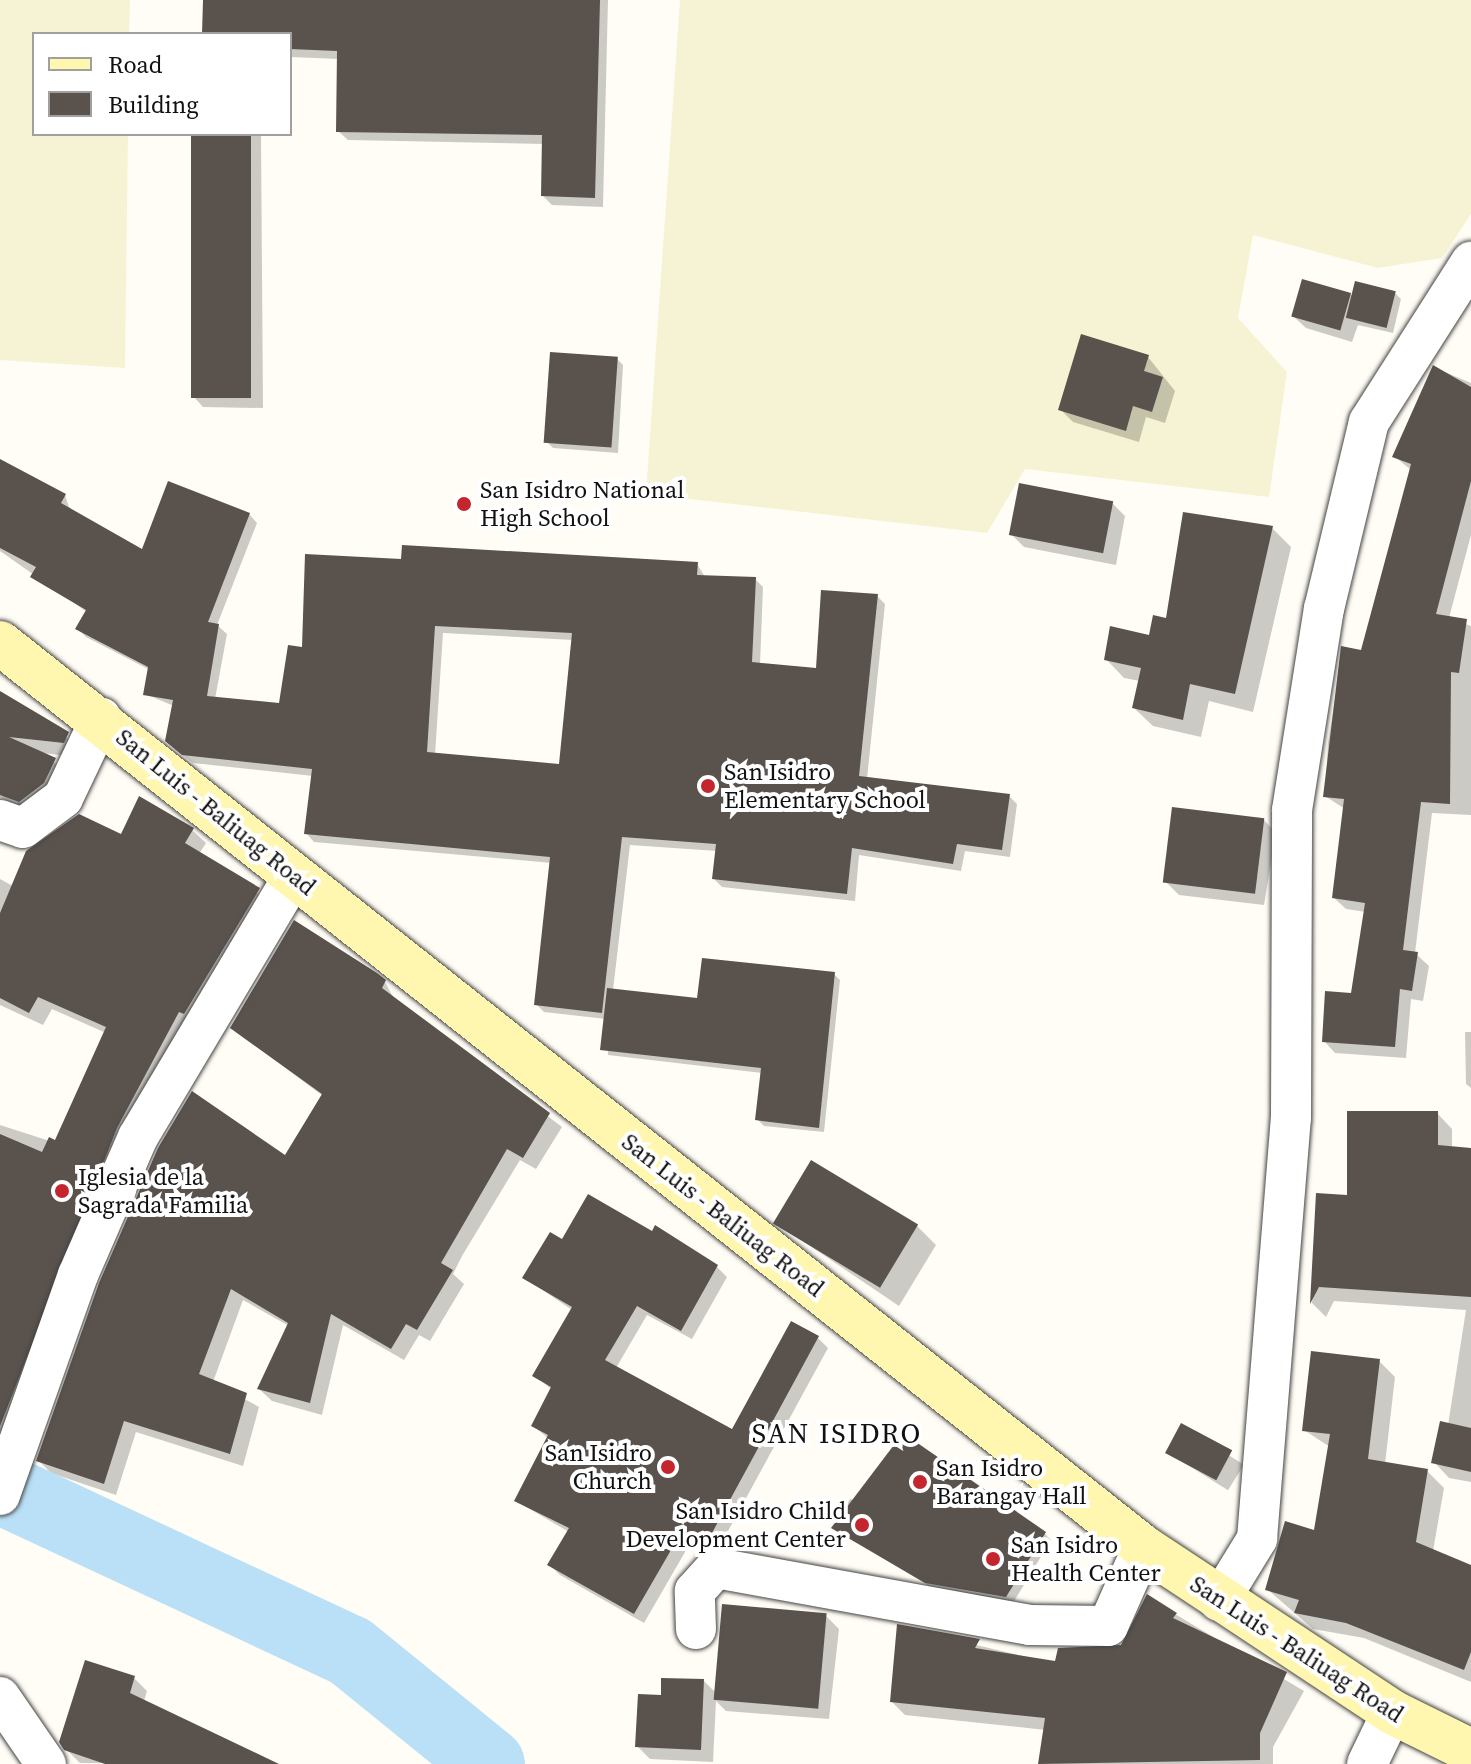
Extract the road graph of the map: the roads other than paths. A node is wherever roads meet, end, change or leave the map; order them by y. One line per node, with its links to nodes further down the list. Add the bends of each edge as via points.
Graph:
1 (1471, 262): 8 (street, via 1457,294 1369,422 1324,609 1292,810 1291,1118 1257,1539)
2 (0, 643): 3 (main road, San Luis - Baliuag Road)
3 (101, 718): 4 (street, via 63,798 23,828); 5 (main road, San Luis - Baliuag Road)
4 (0, 820)
5 (293, 877): 6 (street, via 138,1137 78,1275); 7 (main road, San Luis - Baliuag Road)
6 (0, 1495)
7 (1143, 1547): 8 (main road, San Luis - Baliuag Road); 9 (street, via 1108,1626 1030,1625 716,1568 695,1591)
8 (1219, 1601): 11 (main road, San Luis - Baliuag Road)
9 (696, 1629)
10 (0, 1697): 13 (street)
11 (1404, 1719): 12 (main road, San Luis - Baliuag Road); 14 (street)
12 (1471, 1751)
13 (46, 1764)
14 (1367, 1764)

